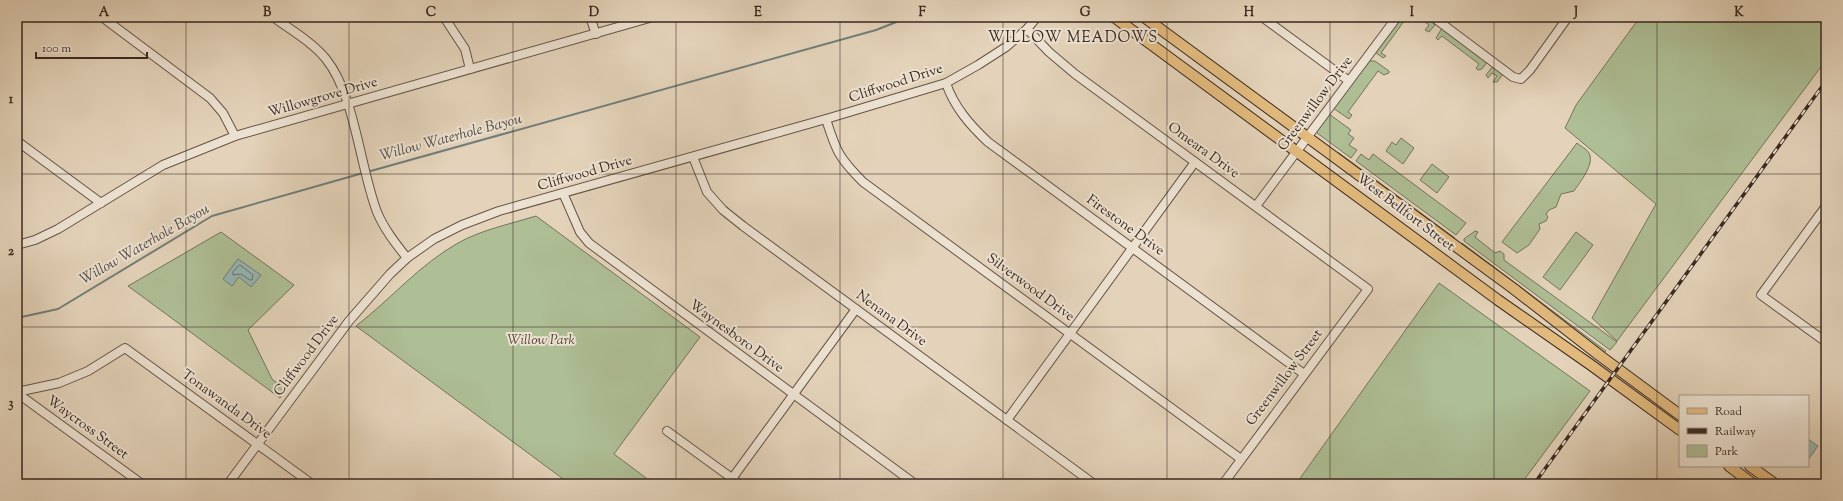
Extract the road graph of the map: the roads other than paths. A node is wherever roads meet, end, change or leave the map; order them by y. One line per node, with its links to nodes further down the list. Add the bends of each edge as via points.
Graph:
1 (102, 17): 22 (street, via 210,98 223,112)
2 (274, 17): 20 (street, via 326,58 338,79)
3 (444, 17): 17 (street, via 465,49)
4 (590, 17): 14 (street)
5 (653, 17): 14 (street, Willowgrove Drive)
6 (1037, 17): 13 (street, Cliffwood Drive)
7 (1114, 17): 16 (main road, West Bellfort Street)
8 (1144, 17): 15 (main road, West Bellfort Street)
9 (1262, 17): 18 (street)
10 (1397, 17): 18 (street, Greenwillow Drive)
11 (1433, 17): 12 (street, via 1513,77 1521,78 1526,75)
12 (1568, 17)
13 (1027, 29): 19 (street, Cliffwood Drive, via 1006,47); 27 (street, Omeara Drive, via 1049,52 1076,74)
14 (596, 34): 17 (street, Willowgrove Drive)
15 (1189, 50): 16 (main road); 23 (main road, West Bellfort Street)
16 (1180, 65): 25 (main road, West Bellfort Street)
17 (470, 69): 20 (street, Willowgrove Drive)
18 (1349, 81): 23 (street, Greenwillow Drive)
19 (946, 83): 21 (street, Cliffwood Drive); 34 (street, Firestone Drive, via 969,124 988,142)
20 (347, 104): 22 (street, Willowgrove Drive); 35 (street, via 378,214)
21 (826, 120): 26 (street, Cliffwood Drive); 39 (street, Silverwood Drive, via 835,149 863,182)
22 (235, 136): 29 (street, Willowgrove Drive, via 163,165)
23 (1307, 138): 25 (street, Greenwillow Drive); 33 (main road, West Bellfort Street)
24 (17, 141): 29 (street)
25 (1297, 151): 30 (street, Greenwillow Drive); 36 (main road, West Bellfort Street)
26 (693, 157): 28 (street, Cliffwood Drive); 38 (street, Nenana Drive, via 707,192 723,210)
27 (1195, 162): 30 (street, Omeara Drive); 34 (street)
28 (563, 193): 35 (street, Cliffwood Drive, via 499,211 462,225); 43 (street, Waynesboro Drive, via 580,232 589,243)
29 (101, 203): 32 (street, Willowgrove Drive, via 47,235)
30 (1256, 206): 37 (street, Omeara Drive)
31 (1826, 206): 40 (street, via 1761,295)
32 (17, 245)
33 (1454, 245): 36 (main road); 44 (main road, West Bellfort Street)
34 (1133, 248): 39 (street); 41 (street, Firestone Drive)
35 (407, 258): 48 (street, Cliffwood Drive, via 349,321)
36 (1443, 260): 46 (main road, West Bellfort Street)
37 (1368, 289): 41 (street, Greenwillow Street)
38 (856, 309): 43 (street); 45 (street, Nenana Drive)
39 (1070, 334): 45 (street); 49 (street, Silverwood Drive)
40 (1826, 342)
41 (1304, 374): 49 (street, Greenwillow Street)
42 (17, 392): 48 (street, Tonawanda Drive, via 58,382 88,371 125,348); 54 (street, Waycross Street)
43 (793, 395): 52 (street); 58 (street, Waynesboro Drive)
44 (1679, 414)
45 (1007, 420): 59 (street, Nenana Drive)
46 (1679, 429)
47 (667, 431): 52 (street)
48 (257, 444): 55 (street, Cliffwood Drive); 56 (street, Tonawanda Drive)
49 (1241, 459): 60 (street, Greenwillow Street)
50 (1730, 467): 53 (main road)
51 (1753, 468): 53 (main road); 61 (main road)
52 (730, 481): 57 (street)
53 (1750, 482)
54 (142, 484)
55 (228, 484)
56 (312, 484)
57 (740, 484)
58 (915, 484)
59 (1094, 484)
60 (1223, 484)
61 (1775, 484)

